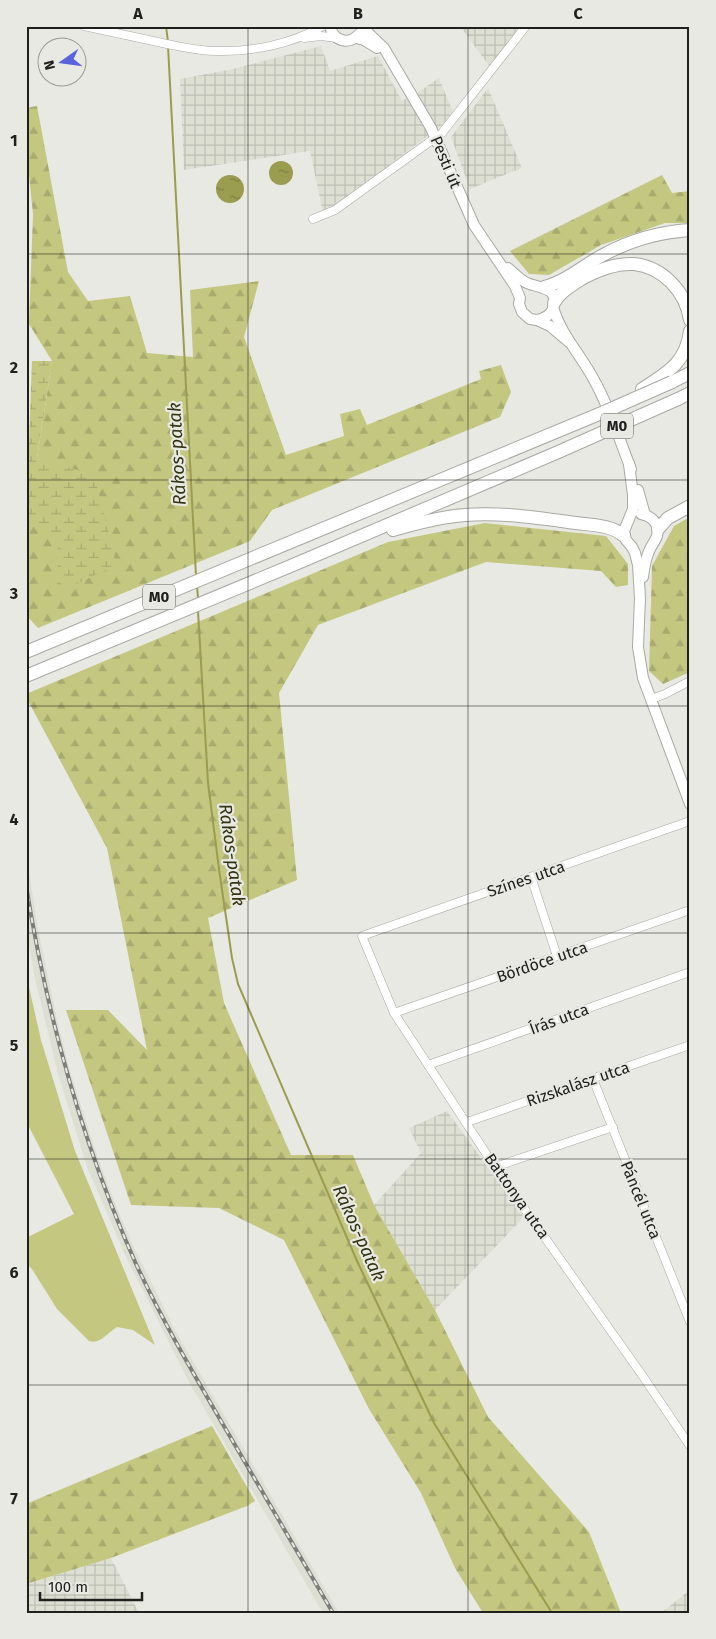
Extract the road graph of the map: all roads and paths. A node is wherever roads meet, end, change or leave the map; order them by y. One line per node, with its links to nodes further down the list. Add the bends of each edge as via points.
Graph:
1 (84, 26): 8 (street, via 210,51 232,51)
2 (323, 26): 8 (street)
3 (330, 26): 6 (main road)
4 (361, 26): 7 (main road); 9 (main road, Pesti út, via 384,48)
5 (526, 26): 10 (street)
6 (337, 38): 7 (main road, via 346,41); 8 (street)
7 (356, 38): 9 (main road, Pesti út, via 376,47)
8 (295, 39)
9 (395, 68): 10 (main road, Pesti út)
10 (437, 138): 11 (street, via 335,210); 13 (main road, Pesti út, via 464,204)
11 (313, 219)
12 (690, 230): 14 (highway, via 628,243 605,253 562,280)
13 (496, 257): 14 (main road, via 522,280); 15 (main road)
14 (539, 286): 15 (main road, via 525,290); 16 (main road, via 552,294)
15 (520, 298): 17 (main road, via 522,312)
16 (554, 305): 17 (main road, via 549,315); 18 (highway, via 561,293 586,277 606,268 634,264 656,271 672,283 684,298); 20 (main road)
17 (537, 320): 20 (main road)
18 (690, 320)
19 (690, 331): 23 (highway, bridge, via 687,346 668,373)
20 (569, 342): 24 (main road, via 599,389)
21 (690, 374): 23 (highway, M0, bridge)
22 (684, 396): 30 (highway, M0, bridge)
23 (604, 412): 34 (highway, M0)
24 (629, 464): 26 (main road); 27 (main road, via 633,501)
25 (690, 506): 28 (highway, via 668,518)
26 (645, 515): 27 (main road); 28 (main road, via 654,520)
27 (630, 518): 29 (main road, via 624,526)
28 (658, 529): 31 (main road)
29 (624, 536): 30 (highway, via 616,530 591,525 478,514 426,521); 32 (main road)
30 (345, 543): 35 (highway, M0)
31 (652, 545): 32 (main road, via 642,549); 33 (main road, via 646,560)
32 (632, 546): 33 (main road, via 637,559)
33 (640, 598): 37 (main road, via 639,654)
34 (26, 652)
35 (26, 676)
36 (690, 681): 37 (street)
37 (651, 699): 38 (main road)
38 (690, 804)
39 (690, 821): 40 (street, Színes utca)
40 (531, 877): 42 (street, Színes utca); 43 (street)
41 (690, 910): 43 (street, Bördöce utca)
42 (362, 936): 45 (street, Battonya utca)
43 (557, 956): 45 (street, Bördöce utca)
44 (690, 972): 47 (street, Írás utca)
45 (394, 1013): 47 (street, Battonya utca)
46 (690, 1045): 48 (street, Rizskalász utca)
47 (428, 1065): 49 (street, Battonya utca)
48 (593, 1079): 49 (street, Rizskalász utca); 50 (street, Páncél utca)
49 (466, 1122): 51 (street, Battonya utca)
50 (612, 1127): 51 (street); 52 (street, Páncél utca)
51 (495, 1167): 53 (street, Battonya utca)
52 (690, 1322)
53 (690, 1446)

